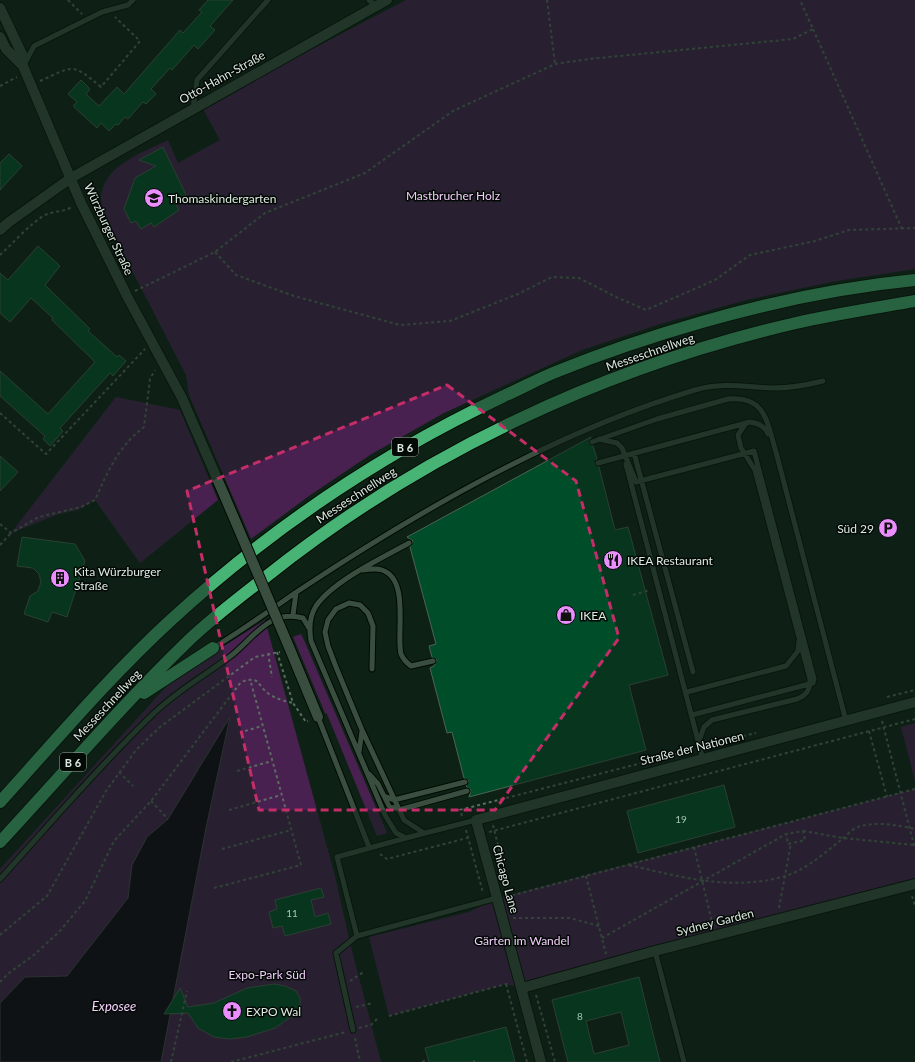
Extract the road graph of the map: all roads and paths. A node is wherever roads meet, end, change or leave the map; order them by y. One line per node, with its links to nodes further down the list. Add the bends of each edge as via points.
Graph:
1 (68, 0): 10 (path)
2 (133, 0): 9 (lane, via 128,5)
3 (268, 0): 17 (lane, via 197,80)
4 (388, 0): 7 (street, Otto-Hahn-Straße)
5 (547, 0): 13 (path)
6 (800, 0): 11 (path)
7 (373, 3): 17 (street, Otto-Hahn-Straße)
8 (0, 8): 14 (street, Würzburger Straße, via 22,54)
9 (108, 11): 10 (lane); 15 (path, via 140,41 101,87 74,68)
10 (88, 19): 14 (lane, via 34,46)
11 (814, 29): 13 (path, via 793,39); 21 (path)
12 (0, 37): 14 (street, Würzburger Straße, via 6,49)
13 (555, 64): 23 (path, via 453,111 365,173 265,212)
14 (23, 66): 15 (street, Würzburger Straße); 16 (path, via 17,77)
15 (31, 85): 18 (street, Würzburger Straße)
16 (0, 86)
17 (193, 108): 18 (street, Otto-Hahn-Straße)
18 (71, 178): 19 (street, Würzburger Straße); 22 (street, Otto-Hahn-Straße)
19 (81, 203): 24 (path, via 64,212 53,212 44,216); 26 (street, Würzburger Straße)
20 (915, 228): 21 (path)
21 (902, 229): 23 (path, via 849,230 815,241 750,255 715,280 646,310 580,278 552,277 518,294 450,321 400,325 294,296 236,275)
22 (0, 230)
23 (215, 252): 26 (path)
24 (0, 255)
25 (915, 280): 92 (highway, Messeschnellweg / B 6, via 792,299 649,337 557,371 410,444 353,478 297,517 199,595 125,665)
26 (127, 296): 28 (street, Würzburger Straße)
27 (915, 301): 62 (highway, Messeschnellweg / B 6, via 796,323 659,362 570,396 479,438 369,501 311,541 189,641)
28 (153, 345): 29 (street, Würzburger Straße); 31 (path, via 144,350 46,454)
29 (161, 361): 40 (path, via 150,379 145,401 144,427 130,437 111,463 95,500 81,507 39,517); 49 (street, Würzburger Straße, bridge, via 182,398)
30 (823, 381): 44 (lane, via 779,388 720,385 696,390 605,423 541,451 455,495)
31 (0, 414)
32 (746, 423): 35 (lane, via 757,423 766,430); 36 (lane); 47 (lane, via 738,435 741,448 755,470)
33 (600, 440): 34 (lane); 35 (lane, via 657,419 739,398 751,400 760,407 766,416); 64 (lane, via 616,443 622,448 636,482 754,451 814,678 813,683)
34 (592, 442)
35 (776, 452): 67 (lane)
36 (634, 453): 37 (lane); 54 (lane)
37 (624, 456): 38 (lane); 58 (lane)
38 (598, 463)
39 (0, 524): 40 (path)
40 (11, 533): 42 (path)
41 (409, 543): 43 (lane)
42 (0, 545)
43 (362, 570): 46 (lane, via 329,591 315,606); 52 (lane, via 383,570 393,579 402,616 401,654 406,663 411,666)
44 (296, 593): 45 (lane); 48 (lane)
45 (293, 615): 46 (lane, via 303,618); 117 (lane, via 267,623 233,654 153,714)
46 (309, 630): 76 (lane, via 311,641)
47 (799, 638): 58 (lane, via 798,651 786,666); 74 (lane, via 810,679 808,692 797,699 712,720 704,727)
48 (213, 648): 62 (highway)
49 (290, 649): 50 (path); 65 (street, Würzburger Straße)
50 (277, 652): 51 (path); 60 (path)
51 (268, 653): 55 (path); 80 (path, via 255,657 160,727 136,750)
52 (433, 661)
53 (372, 669): 70 (lane, via 373,626 368,612 360,605 349,603 336,609 328,620 325,632 328,646)
54 (692, 672)
55 (272, 677)
56 (250, 679): 60 (path, via 259,682 268,694); 68 (path); 91 (path, via 241,682)
57 (915, 690): 59 (path)
58 (687, 692): 64 (lane)
59 (881, 699)
60 (293, 702): 65 (path, via 306,722)
61 (915, 702): 63 (street, Straße der Nationen)
62 (120, 710): 106 (highway, Messeschnellweg / B 6)
63 (879, 712): 67 (street, Straße der Nationen); 69 (path)
64 (692, 715): 74 (lane)
65 (318, 717): 109 (lane)
66 (915, 719): 69 (path)
67 (846, 721): 77 (street, Straße der Nationen)
68 (262, 726): 71 (path); 78 (path)
69 (883, 727): 72 (path); 86 (path)
70 (362, 730): 76 (lane); 90 (lane)
71 (244, 731)
72 (869, 731): 89 (path); 121 (path, via 494,830 509,889)
73 (760, 732): 75 (path)
74 (699, 741): 75 (lane)
75 (700, 747): 77 (lane); 95 (path)
76 (359, 754): 81 (lane)
77 (704, 760): 97 (street, Straße der Nationen)
78 (272, 761): 79 (path); 87 (path)
79 (237, 771)
80 (119, 772): 83 (path); 126 (path, via 47,896)
81 (367, 772): 88 (lane, via 378,784); 104 (lane, via 390,825 396,833)
82 (465, 782): 90 (lane)
83 (133, 786)
84 (915, 789): 86 (path)
85 (467, 791): 94 (lane)
86 (900, 793): 89 (path); 98 (path)
87 (281, 795): 93 (path); 100 (path)
88 (384, 796): 90 (lane); 94 (lane, via 389,806)
89 (886, 797): 110 (path)
90 (394, 800): 94 (lane)
91 (151, 801): 96 (path); 133 (path, via 114,841 85,901 60,932)
92 (0, 802)
93 (229, 810)
94 (399, 810): 102 (lane, via 404,820)
95 (460, 810)
96 (168, 818)
97 (476, 820): 102 (lane); 121 (street, Chicago Lane)
98 (909, 828): 99 (path); 105 (path, via 870,824 856,827); 108 (path)
99 (915, 829)
100 (291, 830): 111 (path); 120 (path, via 301,865)
101 (803, 831): 103 (path); 105 (path); 107 (path, via 805,840)
102 (424, 832): 104 (lane)
103 (786, 834): 107 (path, via 788,844); 118 (path)
104 (406, 838): 109 (lane)
105 (843, 838): 108 (path); 116 (path, via 800,870)
106 (0, 842)
107 (791, 843): 116 (path)
108 (914, 844): 112 (path)
109 (369, 847): 128 (lane, via 337,857)
110 (694, 847): 114 (path); 118 (path)
111 (222, 849)
112 (915, 849)
113 (387, 859): 122 (path, via 468,838)
114 (628, 865): 115 (path); 118 (path)
115 (586, 876): 121 (path); 125 (path)
116 (785, 876): 118 (path, via 758,882); 124 (path)
117 (0, 879)
118 (702, 882): 127 (path); 129 (path)
119 (915, 884): 124 (street, Sydney Garden)
120 (214, 888)
121 (503, 897): 122 (lane); 136 (street, Chicago Lane)
122 (485, 901): 128 (lane)
123 (512, 918): 125 (path, via 570,918)
124 (776, 920): 127 (street, Sydney Garden)
125 (598, 926): 129 (path)
126 (0, 935)
127 (715, 935): 130 (street, Sydney Garden)
128 (357, 936): 134 (lane, via 336,953)
129 (602, 938): 131 (path)
130 (655, 951): 131 (street, Sydney Garden); 151 (lane)
131 (608, 964): 136 (street, Sydney Garden)
132 (365, 971): 134 (path)
133 (0, 982)
134 (344, 984): 139 (lane)
135 (506, 984): 136 (path); 140 (path); 148 (path)
136 (526, 987): 149 (street, Chicago Lane); 150 (path, via 537,996)
137 (187, 991): 144 (path)
138 (373, 1002): 139 (path)
139 (349, 1009): 142 (lane)
140 (389, 1016)
141 (377, 1019): 142 (path, via 371,1025)
142 (353, 1030): 145 (path); 146 (path)
143 (428, 1060): 147 (path)
144 (171, 1062)
145 (231, 1062)
146 (360, 1062)
147 (422, 1062)
148 (527, 1062)
149 (541, 1062)
150 (555, 1062)
151 (684, 1062)

